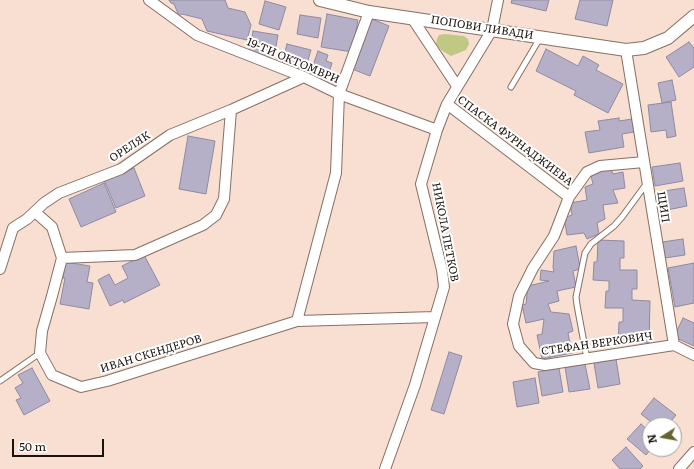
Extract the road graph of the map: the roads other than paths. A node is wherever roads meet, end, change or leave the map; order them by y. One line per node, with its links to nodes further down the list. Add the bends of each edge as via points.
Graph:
1 (149, 0): 10 (street, 19-ТИ ОКТОМВРИ, via 197,35)
2 (322, 0): 4 (street, ПОПОВИ ЛИВАДИ)
3 (498, 0): 7 (street)
4 (370, 12): 6 (street, ПОПОВИ ЛИВАДИ); 13 (street)
5 (694, 16): 9 (street, ПОПОВИ ЛИВАДИ, via 668,38 644,48)
6 (412, 18): 7 (street, ПОПОВИ ЛИВАДИ); 11 (street)
7 (492, 30): 8 (street, ПОПОВИ ЛИВАДИ); 11 (street, НИКОЛА ПЕТКОВ)
8 (541, 38): 9 (street, ПОПОВИ ЛИВАДИ); 12 (lane)
9 (626, 50): 17 (street, ЩИП)
10 (304, 77): 13 (street, 19-ТИ ОКТОМВРИ); 15 (street, ОРЕЛЯК)
11 (457, 86): 14 (street, НИКОЛА ПЕТКОВ)
12 (511, 87)
13 (339, 94): 16 (street, 19-ТИ ОКТОМВРИ); 24 (street, via 336,172)
14 (447, 104): 16 (street, НИКОЛА ПЕТКОВ); 19 (street, СПАСКА ФУРНАДЖИЕВА)
15 (231, 110): 20 (street, ОРЕЛЯК, via 170,135 121,169 59,193); 21 (street, via 224,199 216,215 203,225 135,255)
16 (437, 130): 23 (street, НИКОЛА ПЕТКОВ, via 421,184 444,287)
17 (644, 162): 18 (street, ЩИП); 19 (street, СТЕФАН ВЕРКОВИЧ, via 600,166 587,172)
18 (647, 182): 25 (street, ЩИП); 28 (lane, via 622,217 591,244 585,253 576,297)
19 (569, 197): 28 (street, СТЕФАН ВЕРКОВИЧ, via 554,236 533,268 519,296 513,324 519,346 534,363 545,365)
20 (34, 212): 21 (street, via 52,227); 22 (street, ОРЕЛЯК, via 13,228)
21 (62, 258): 26 (street, via 42,331)
22 (0, 269)
23 (435, 317): 24 (street, ИВАН СКЕНДЕРОВ); 31 (street, НИКОЛА ПЕТКОВ, via 415,385)
24 (297, 321): 26 (street, ИВАН СКЕНДЕРОВ, via 81,387 52,375)
25 (674, 345): 27 (street); 28 (street, СТЕФАН ВЕРКОВИЧ)
26 (40, 353): 29 (lane)
27 (694, 355)
28 (587, 359)
29 (0, 381)
30 (694, 452): 32 (street)
31 (385, 469)
32 (679, 469)

